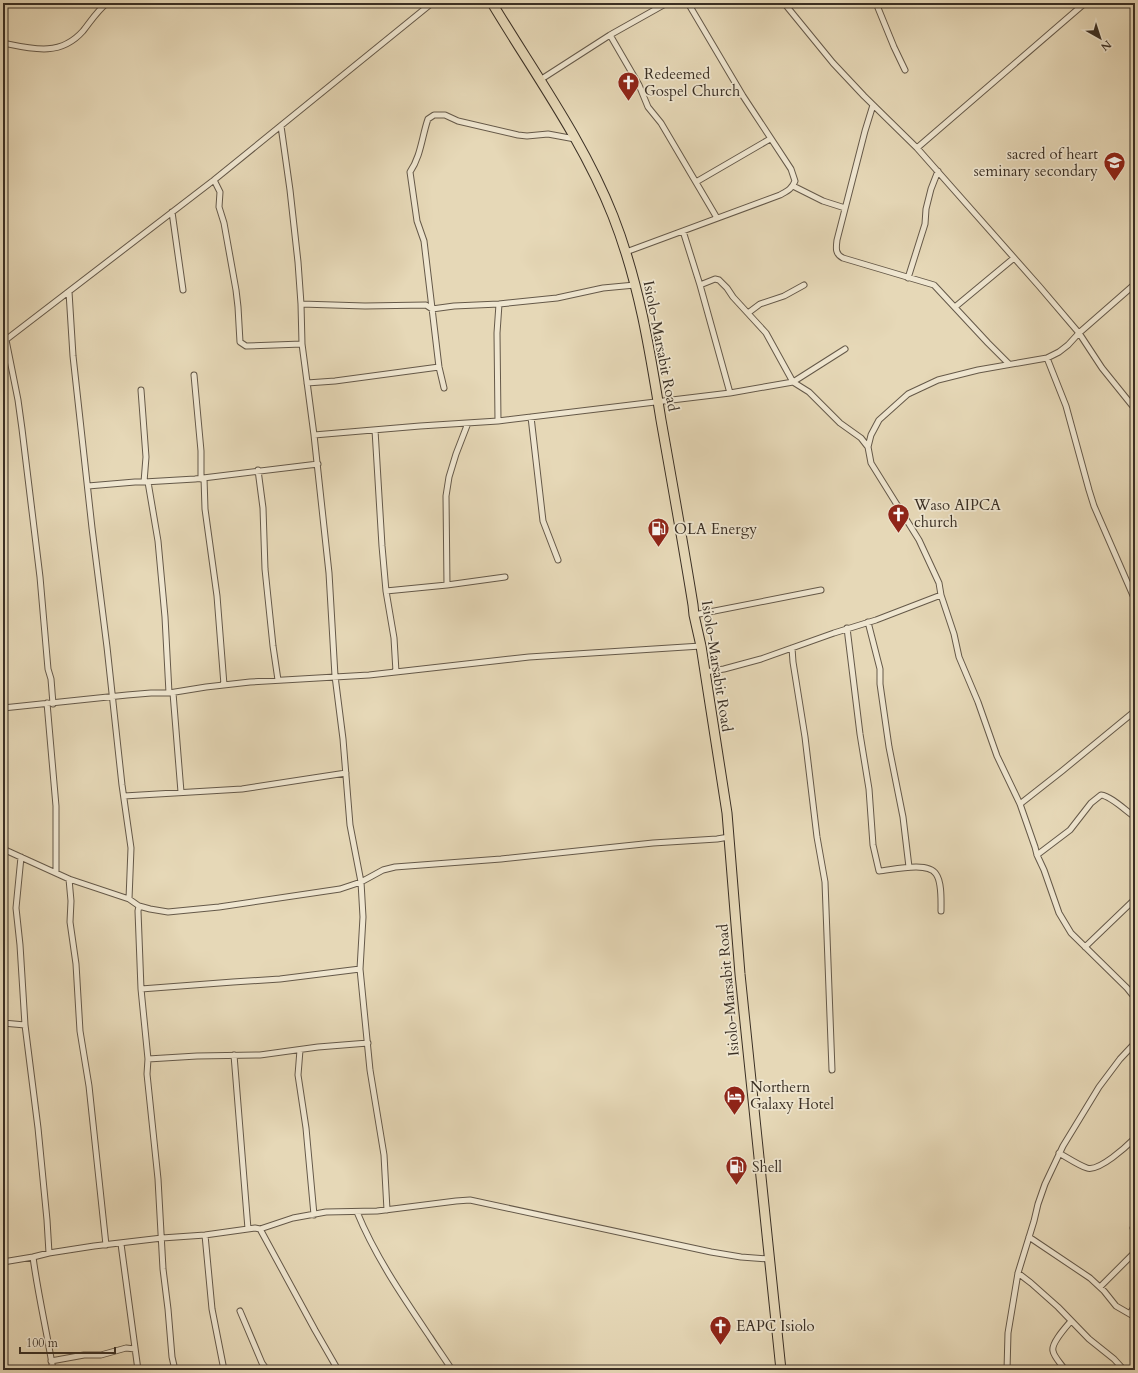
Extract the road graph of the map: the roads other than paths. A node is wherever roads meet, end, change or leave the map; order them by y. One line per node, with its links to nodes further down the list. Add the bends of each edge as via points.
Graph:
1 (107, 3): 11 (street, via 95,14 80,35 60,46 38,50)
2 (432, 3): 15 (street)
3 (487, 3): 9 (highway, Isiolo-Marsabit Road)
4 (668, 3): 10 (street)
5 (688, 3): 17 (street)
6 (784, 3): 14 (street)
7 (876, 3): 12 (street)
8 (1084, 3): 18 (street)
9 (494, 7): 13 (highway, Isiolo-Marsabit Road)
10 (610, 35): 13 (street); 21 (street, via 639,85 648,107 661,123)
11 (3, 43)
12 (905, 70)
13 (540, 80): 16 (highway, Isiolo-Marsabit Road)
14 (873, 105): 18 (street); 23 (street)
15 (281, 126): 20 (street); 36 (street)
16 (575, 139): 27 (highway, Isiolo-Marsabit Road, via 593,172); 39 (street, via 548,134 518,135 458,121 440,114 428,119 415,165 410,172 417,220 424,241)
17 (770, 139): 21 (street); 22 (street, via 791,169 795,181)
18 (917, 148): 19 (street)
19 (938, 171): 28 (street); 29 (street)
20 (214, 180): 24 (street); 43 (street, via 220,192 219,207 236,290 240,342 246,346)
21 (696, 182): 25 (street)
22 (793, 186): 23 (street, via 823,201); 25 (street, via 780,195)
23 (845, 208): 29 (street, via 836,240 838,255)
24 (172, 212): 34 (street); 35 (street)
25 (717, 218): 26 (street)
26 (683, 231): 27 (street); 32 (street)
27 (626, 252): 31 (highway, Isiolo-Marsabit Road)
28 (1014, 258): 38 (street); 41 (street)
29 (908, 278): 38 (street, via 934,285)
30 (1135, 284): 41 (street)
31 (635, 285): 37 (street, via 603,288 557,298); 54 (highway, Isiolo-Marsabit Road)
32 (700, 285): 40 (street, via 719,280); 53 (street)
33 (804, 285): 40 (street, via 784,296 760,304)
34 (183, 290)
35 (69, 292): 42 (street); 66 (street, via 72,348)
36 (301, 304): 39 (street, via 426,305); 43 (street)
37 (499, 304): 39 (street); 57 (street)
38 (955, 307): 46 (street)
39 (432, 309): 47 (street)
40 (748, 313): 49 (street, via 766,333)
41 (1080, 333): 45 (street, via 1059,352); 55 (street, via 1102,368)
42 (4, 341): 86 (street, via 22,429)
43 (302, 344): 50 (street)
44 (845, 349): 49 (street)
45 (1047, 358): 46 (street); 73 (street, via 1066,406 1094,506)
46 (1009, 364): 61 (street, via 938,380 908,394 879,420)
47 (439, 367): 50 (street); 51 (street)
48 (194, 375): 64 (street)
49 (793, 382): 53 (street); 61 (street, via 809,392)
50 (308, 383): 60 (street)
51 (444, 388)
52 (141, 390): 65 (street)
53 (730, 393): 54 (street)
54 (659, 403): 56 (street); 74 (highway, Isiolo-Marsabit Road)
55 (1135, 409)
56 (531, 417): 57 (street); 67 (street, via 543,521)
57 (498, 421): 58 (street)
58 (468, 423): 59 (street); 69 (street, via 451,469 446,496)
59 (375, 430): 60 (street); 71 (street)
60 (314, 436): 62 (street)
61 (868, 447): 72 (street, via 875,471 925,552 939,583)
62 (318, 464): 63 (street); 81 (street)
63 (258, 470): 64 (street); 82 (street, via 265,569)
64 (202, 478): 65 (street); 83 (street, via 217,596)
65 (146, 482): 66 (street); 84 (street, via 158,541)
66 (88, 486): 85 (street)
67 (558, 560)
68 (505, 577): 69 (street)
69 (447, 584): 71 (street)
70 (821, 590): 74 (street)
71 (386, 591): 79 (street, via 394,638)
72 (941, 595): 75 (street); 92 (street, via 959,657 997,756)
73 (1135, 600)
74 (694, 615): 77 (highway, Isiolo-Marsabit Road)
75 (868, 622): 76 (street); 98 (street, via 880,669 889,747)
76 (847, 628): 78 (street); 98 (street, via 878,871)
77 (701, 646): 79 (street, via 529,657); 80 (highway, Isiolo-Marsabit Road)
78 (792, 648): 80 (street, via 754,661); 117 (street, via 824,882)
79 (396, 672): 81 (street)
80 (705, 672): 94 (highway, Isiolo-Marsabit Road)
81 (336, 676): 82 (street); 89 (street)
82 (278, 680): 83 (street)
83 (224, 685): 84 (street)
84 (171, 693): 85 (street); 90 (street)
85 (112, 696): 86 (street); 91 (street)
86 (50, 703): 87 (street); 99 (street, via 56,806)
87 (3, 708)
88 (1135, 711): 92 (street)
89 (346, 773): 90 (street, via 242,788); 101 (street, via 350,825)
90 (181, 792): 91 (street)
91 (124, 796): 102 (street, via 131,848)
92 (1020, 804): 96 (street)
93 (1135, 817): 96 (street, via 1112,799 1101,795 1091,803 1070,830)
94 (729, 837): 101 (street, via 395,867 383,870); 135 (highway, Isiolo-Marsabit Road)
95 (3, 849): 97 (street)
96 (1037, 855): 106 (street, via 1059,913 1071,933)
97 (21, 857): 99 (street); 111 (street, via 16,908)
98 (910, 867): 105 (street, via 928,869 936,874 941,895)
99 (56, 873): 100 (street)
100 (69, 879): 102 (street); 131 (street, via 70,922 76,964 80,1031 89,1086)
101 (361, 882): 104 (street, via 328,891 206,909 168,912); 107 (street, via 363,917)
102 (129, 899): 104 (street)
103 (1135, 899): 106 (street)
104 (139, 906): 108 (street)
105 (941, 911)
106 (1085, 947): 109 (street)
107 (360, 969): 108 (street, via 280,980); 112 (street)
108 (141, 990): 116 (street)
109 (1135, 998)
110 (3, 1022): 111 (street)
111 (25, 1025): 133 (street, via 38,1128)
112 (368, 1043): 114 (street); 120 (street, via 384,1155)
113 (1135, 1043): 119 (street, via 1099,1087)
114 (300, 1050): 115 (street); 122 (street, via 298,1075 307,1135)
115 (234, 1055): 116 (street); 125 (street)
116 (148, 1059): 129 (street, via 147,1074)
117 (832, 1070)
118 (1135, 1138): 119 (street, via 1116,1154 1092,1168 1086,1168)
119 (1059, 1153): 128 (street, via 1038,1204)
120 (387, 1210): 121 (street); 135 (street, via 470,1200 711,1252)
121 (357, 1212): 122 (street, via 326,1212); 151 (street, via 393,1279)
122 (314, 1215): 124 (street)
123 (1135, 1222): 126 (street)
124 (260, 1228): 125 (street); 150 (street)
125 (248, 1229): 127 (street)
126 (1135, 1233)
127 (205, 1235): 129 (street); 148 (street, via 212,1309)
128 (1029, 1237): 137 (street); 138 (street)
129 (162, 1238): 130 (street); 147 (street, via 163,1269)
130 (121, 1244): 131 (street); 143 (street)
131 (106, 1245): 133 (street)
132 (1135, 1252): 138 (street)
133 (48, 1253): 134 (street)
134 (33, 1257): 136 (street); 144 (street)
135 (769, 1260): 152 (highway, Isiolo-Marsabit Road)
136 (3, 1262)
137 (1018, 1273): 142 (street); 153 (street, via 1008,1333)
138 (1100, 1287): 141 (street, via 1116,1306)
139 (1135, 1305): 141 (street)
140 (240, 1311): 149 (street)
141 (1133, 1316)
142 (1071, 1321): 154 (street, via 1052,1349); 155 (street)
143 (135, 1349): 144 (street, via 126,1348 101,1355 84,1355); 146 (street)
144 (52, 1361): 145 (street)
145 (53, 1370)
146 (138, 1370)
147 (175, 1370)
148 (224, 1370)
149 (267, 1370)
150 (338, 1370)
151 (452, 1370)
152 (781, 1370)
153 (1007, 1370)
154 (1065, 1370)
155 (1124, 1370)

